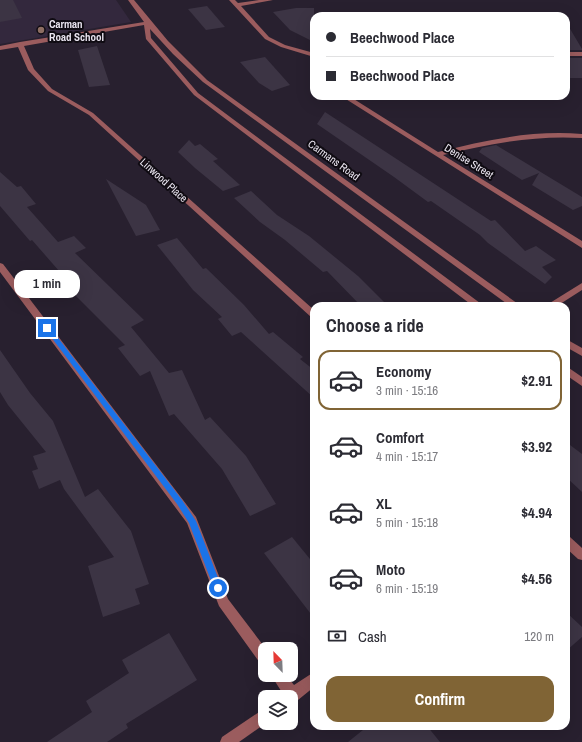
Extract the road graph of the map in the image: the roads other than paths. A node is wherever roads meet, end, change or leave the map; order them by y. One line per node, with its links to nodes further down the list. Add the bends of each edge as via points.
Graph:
1 (131, 0): 5 (street, Carmans Road)
2 (232, 0): 4 (street)
3 (270, 0): 4 (street)
4 (237, 5): 8 (street, via 267,38)
5 (147, 23): 6 (street); 17 (street, Carmans Road, via 148,38 196,94); 18 (street, Carmans Road, via 183,62 205,81)
6 (20, 44): 7 (street); 20 (street, Linwood Place, via 31,70 50,90 91,114)
7 (0, 48)
8 (310, 54)
9 (570, 54): 10 (street)
10 (582, 54)
11 (350, 100): 13 (street, Denise Street)
12 (582, 136): 13 (street, via 530,135)
13 (437, 154): 14 (street, Denise Street)
14 (582, 245)
15 (0, 266): 27 (street, via 192,521 223,602)
16 (582, 286): 19 (street)
17 (474, 302)
18 (510, 302)
19 (556, 302)
20 (310, 310)
21 (570, 345): 22 (street)
22 (582, 354)
23 (570, 373): 24 (street)
24 (582, 382)
25 (570, 544): 26 (street)
26 (582, 555)
27 (258, 649)
28 (310, 682): 29 (street)
29 (298, 691)
30 (258, 720): 31 (street)
31 (227, 742)

